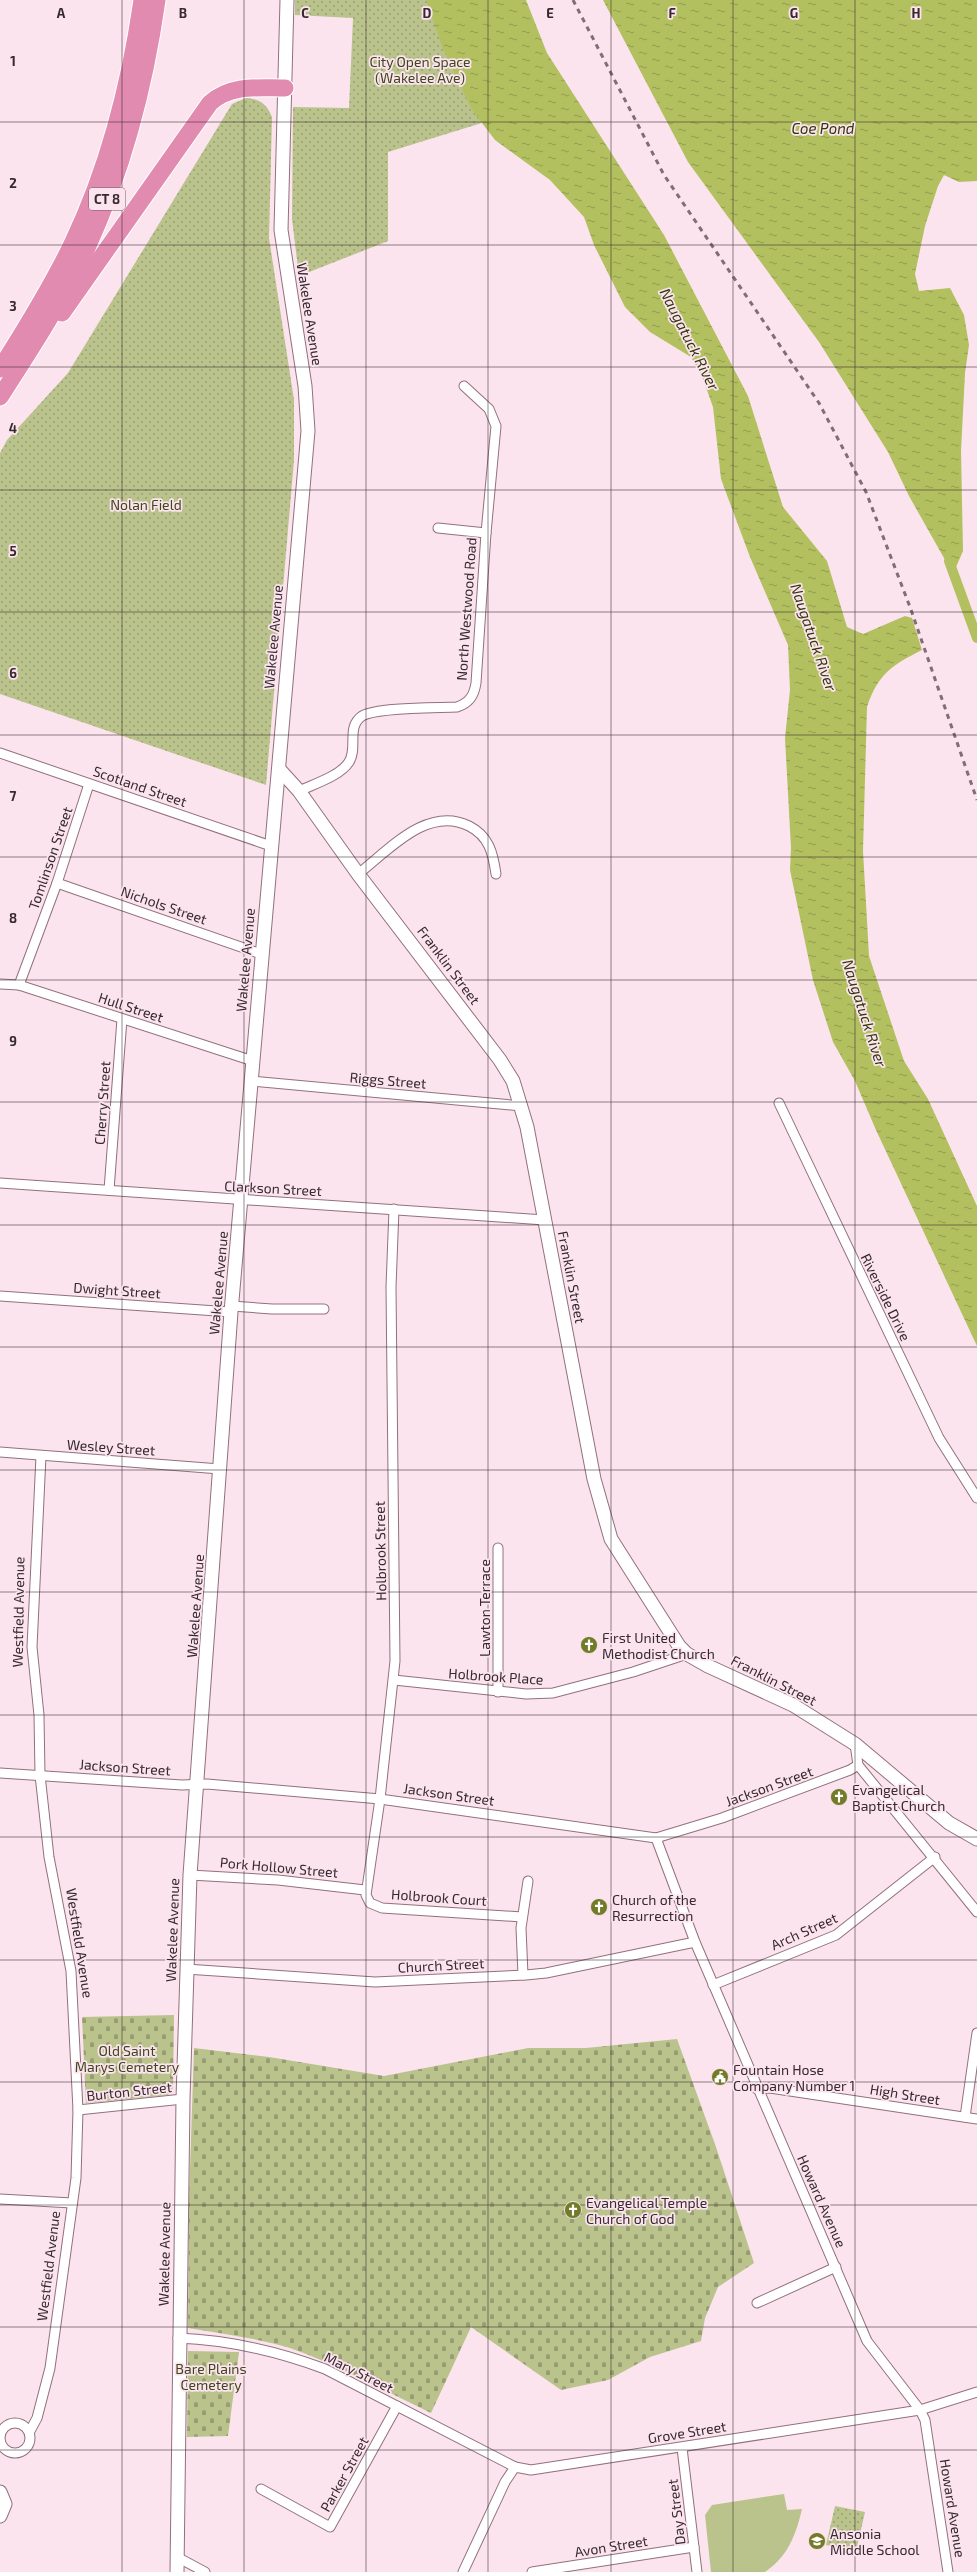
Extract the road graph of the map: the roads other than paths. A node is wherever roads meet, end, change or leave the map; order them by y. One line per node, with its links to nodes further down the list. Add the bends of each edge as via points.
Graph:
1 (142, 0): 5 (highway, CT 8, via 121,107 100,174 73,242 28,324)
2 (157, 0): 5 (highway, CT 8, via 137,107 114,182 87,248 52,313)
3 (287, 0): 4 (main road, Wakelee Avenue)
4 (285, 88): 5 (highway, via 240,89 223,94 210,103 78,291); 11 (main road, Wakelee Avenue, via 281,230 305,386 308,431)
5 (6, 374): 7 (highway, CT 8)
6 (464, 386): 9 (street, North Westwood Road, via 489,409 496,426)
7 (0, 397)
8 (438, 528): 9 (street)
9 (486, 533): 13 (street, North Westwood Road, via 473,696 468,702 457,707 377,712 362,716 354,725 349,763 342,770)
10 (0, 753): 12 (street, Scotland Street)
11 (279, 769): 13 (main road, Franklin Street); 14 (main road, Wakelee Avenue)
12 (89, 784): 14 (street, Scotland Street); 17 (street, Tomlinson Street)
13 (299, 791): 15 (main road, Franklin Street)
14 (271, 846): 18 (main road, Wakelee Avenue)
15 (358, 874): 16 (street, via 413,831 434,821 444,820 463,823 480,834 493,852); 25 (main road, Franklin Street, via 500,1060 513,1081)
16 (496, 874)
17 (57, 883): 18 (street, Nichols Street); 20 (street, Tomlinson Street)
18 (261, 954): 22 (main road, Wakelee Avenue)
19 (0, 984): 20 (street, Hull Street)
20 (19, 985): 21 (street, Hull Street)
21 (122, 1019): 22 (street, Hull Street); 27 (street, Cherry Street)
22 (253, 1060): 23 (main road, Wakelee Avenue)
23 (250, 1081): 25 (street, Riggs Street); 28 (main road, Wakelee Avenue)
24 (779, 1103): 37 (street, Riverside Drive, via 939,1438)
25 (522, 1106): 30 (main road, Franklin Street)
26 (0, 1184): 27 (street, Clarkson Street)
27 (109, 1190): 28 (street, Clarkson Street)
28 (240, 1201): 29 (street, Clarkson Street, via 252,1199); 32 (main road, Wakelee Avenue)
29 (394, 1209): 30 (street, Clarkson Street); 40 (street, Holbrook Street, via 391,1287)
30 (545, 1220): 39 (main road, Franklin Street, via 594,1479 611,1539)
31 (0, 1296): 32 (street, Dwight Street)
32 (232, 1309): 33 (street, Dwight Street); 36 (main road, Wakelee Avenue)
33 (324, 1309)
34 (0, 1452): 35 (street, Wesley Street)
35 (41, 1456): 36 (street, Wesley Street); 45 (street, Westfield Avenue, via 31,1625)
36 (220, 1469): 46 (main road, Wakelee Avenue)
37 (977, 1498)
38 (498, 1548): 41 (street, Lawton Terrace)
39 (687, 1654): 41 (street, Holbrook Place, via 566,1690 526,1694); 42 (main road, Franklin Street, via 793,1705)
40 (394, 1680): 41 (street, Holbrook Place); 47 (street, Holbrook Street)
41 (498, 1692)
42 (855, 1744): 43 (street); 49 (main road, Franklin Street, via 949,1822)
43 (858, 1765): 48 (street, Jackson Street, via 722,1818); 50 (street)
44 (0, 1774): 45 (street, Jackson Street)
45 (40, 1776): 46 (street, Jackson Street); 63 (street, Westfield Avenue, via 49,1857 71,1971)
46 (197, 1785): 47 (street, Jackson Street); 51 (main road, Wakelee Avenue)
47 (380, 1799): 48 (street, Jackson Street); 53 (street, Holbrook Street)
48 (656, 1838): 56 (street, Howard Avenue)
49 (977, 1839)
50 (934, 1857): 54 (street); 59 (street, Arch Street, via 836,1935)
51 (190, 1875): 53 (street, Pork Hollow Street, via 285,1880); 57 (main road, Wakelee Avenue)
52 (528, 1881): 55 (street)
53 (365, 1890): 55 (street, Holbrook Court, via 370,1904 382,1908)
54 (977, 1912)
55 (522, 1917): 58 (street)
56 (694, 1942): 58 (street, Church Street, via 546,1973); 59 (street, Howard Avenue)
57 (186, 1969): 58 (street, Church Street, via 375,1982); 62 (main road, Wakelee Avenue)
58 (523, 1975)
59 (713, 1985): 61 (street, Howard Avenue)
60 (977, 2033): 64 (street)
61 (757, 2089): 64 (street, High Street, via 770,2088); 68 (street, Howard Avenue)
62 (183, 2099): 63 (street, Burton Street); 70 (main road, Wakelee Avenue)
63 (78, 2110): 67 (street, Westfield Avenue, via 76,2178)
64 (965, 2118): 65 (street, High Street)
65 (977, 2119)
66 (0, 2199): 67 (street)
67 (72, 2203): 74 (street, Westfield Avenue, via 50,2368 37,2418)
68 (836, 2268): 69 (street); 73 (street, Howard Avenue, via 867,2341)
69 (757, 2303)
70 (178, 2338): 72 (street, Mary Street, via 209,2339 258,2347 292,2357 324,2369); 81 (main road, Wakelee Avenue)
71 (977, 2392): 73 (street, Grove Street)
72 (397, 2406): 76 (street, Mary Street); 77 (street, Parker Street, via 330,2527)
73 (920, 2410): 75 (street, Grove Street); 87 (street, Howard Avenue, via 925,2420)
74 (30, 2431)
75 (682, 2448): 76 (street, Grove Street, via 531,2470); 80 (street, Day Street)
76 (515, 2467): 84 (street, via 505,2482)
77 (260, 2489)
78 (0, 2492): 79 (main road, via 5,2504)
79 (0, 2516)
80 (694, 2547): 85 (street, Avon Street); 86 (street, Day Street)
81 (177, 2557): 82 (main road, Wakelee Avenue); 83 (street)
82 (176, 2572)
83 (205, 2572)
84 (463, 2572)
85 (532, 2572)
86 (698, 2572)
87 (948, 2572)

